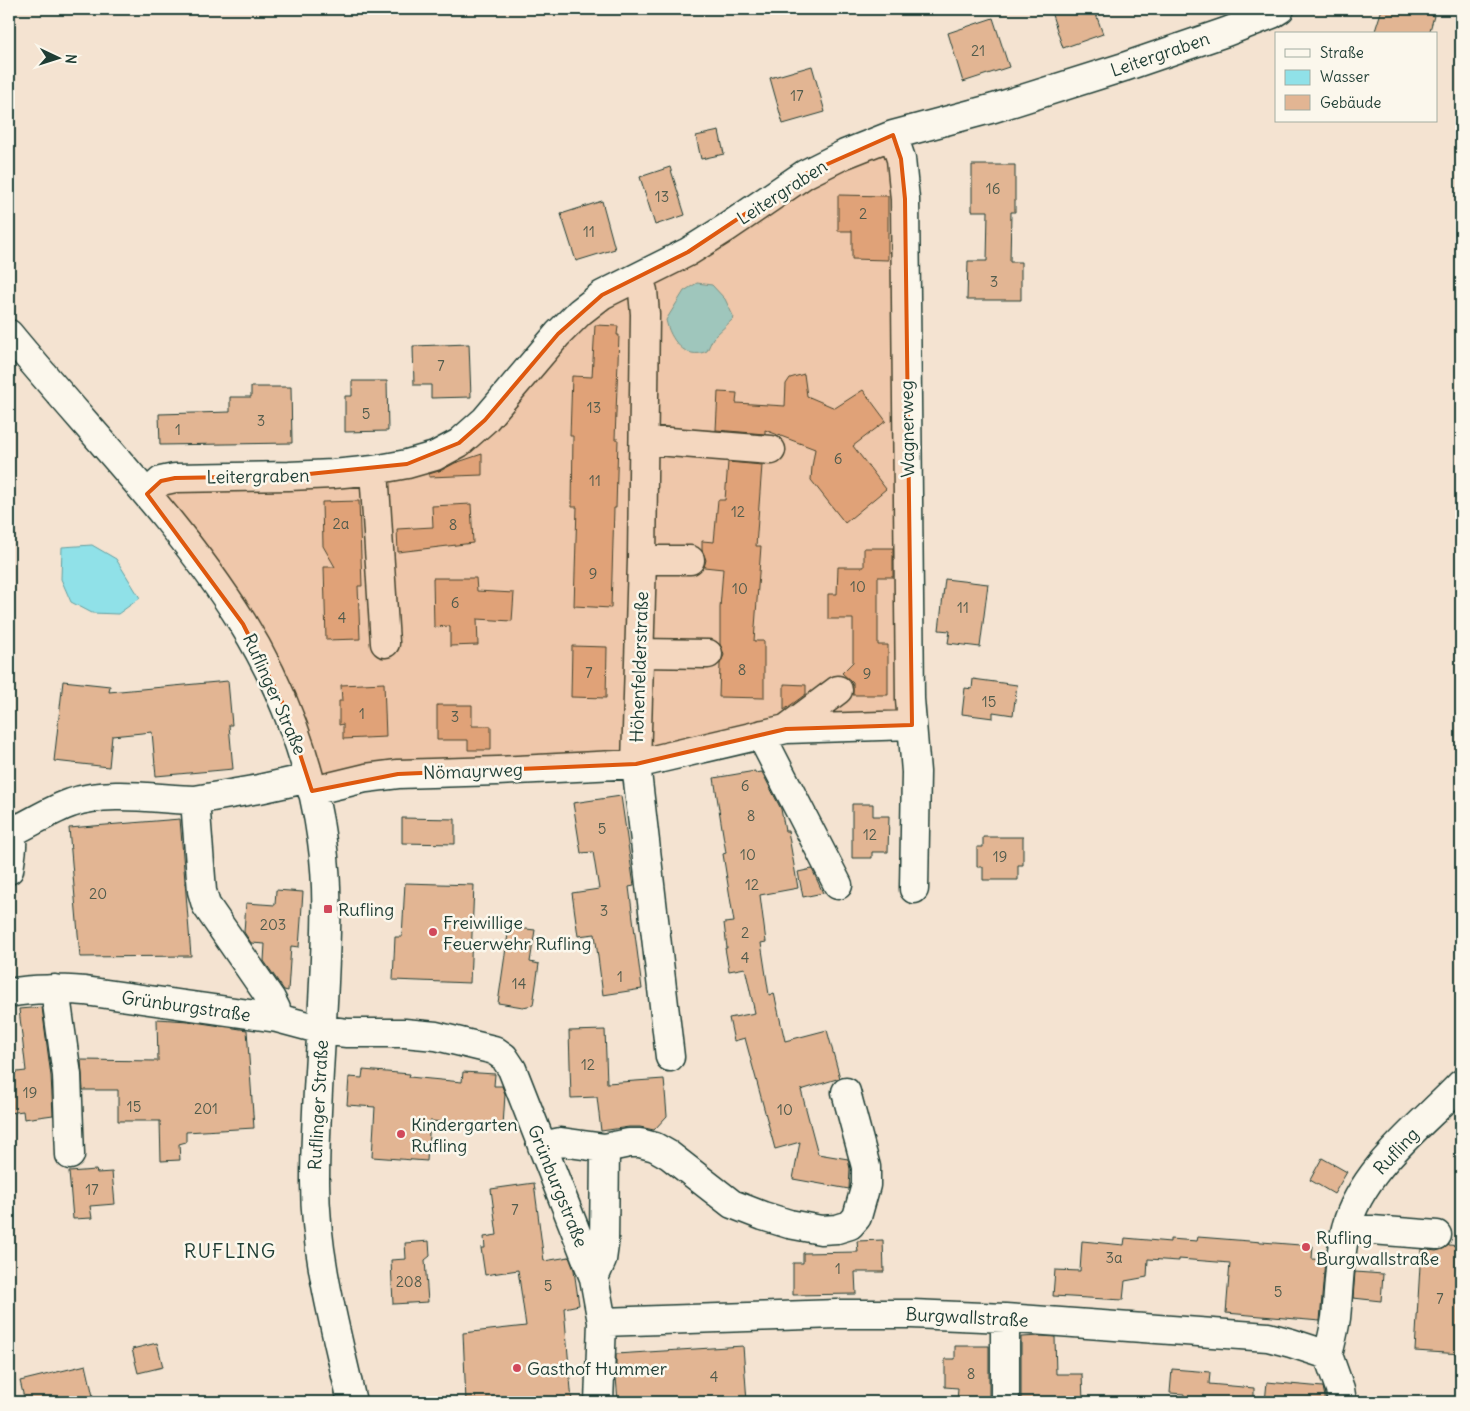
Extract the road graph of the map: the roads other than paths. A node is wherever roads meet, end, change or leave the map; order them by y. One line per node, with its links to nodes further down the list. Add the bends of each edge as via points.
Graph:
1 (1273, 10): 2 (street, Leitergraben, via 1226,32 1124,67 994,108)
2 (893, 135): 3 (street, Leitergraben, via 805,174 688,252); 15 (street, Wagnerweg, via 901,159 905,199)
3 (638, 277): 5 (street, Höhenfelderstraße, via 645,314); 7 (street, Leitergraben, via 602,295 580,312 485,420 459,443 434,456)
4 (9, 334): 8 (street, Ruflinger Straße)
5 (644, 440): 6 (street); 9 (street, Höhenfelderstraße)
6 (770, 450)
7 (374, 470): 8 (street, Leitergraben, via 289,476 175,478 161,481); 11 (street)
8 (146, 494): 18 (street, Ruflinger Straße, via 180,535 243,624 285,708)
9 (642, 560): 10 (street); 12 (street, Höhenfelderstraße)
10 (690, 560)
11 (385, 643)
12 (640, 653): 13 (street); 17 (street, Höhenfelderstraße)
13 (708, 654)
14 (838, 690): 16 (street)
15 (912, 725): 16 (street); 23 (street, Wagnerweg, via 916,750)
16 (775, 731): 17 (street); 22 (street, via 766,745)
17 (636, 764): 18 (street, Nömayrweg, via 398,774); 28 (street, Höhenfelderstraße)
18 (311, 784): 19 (street, Nömayrweg); 27 (street, Ruflinger Straße, via 322,840 327,894)
19 (195, 800): 20 (street, Nömayrweg, via 111,796 89,799); 26 (street, via 202,892 206,904 271,999)
20 (10, 828): 21 (street)
21 (9, 870)
22 (838, 885)
23 (914, 889)
24 (55, 989): 25 (street, Grünburgstraße, via 29,989); 26 (street, Grünburgstraße); 33 (street, via 67,1075)
25 (9, 994)
26 (277, 1018): 27 (street, Grünburgstraße)
27 (322, 1030): 31 (street, Grünburgstraße, via 436,1036 494,1050 512,1069); 40 (street, Ruflinger Straße, via 316,1134 316,1218 328,1293)
28 (670, 1056)
29 (1461, 1084): 34 (street, Rufling, via 1375,1172 1355,1204)
30 (846, 1092): 32 (street, via 866,1167 866,1185 857,1217 850,1225 837,1229 821,1230 789,1224 732,1204 655,1147 629,1143)
31 (542, 1146): 32 (street, via 561,1142); 36 (street, Grünburgstraße)
32 (605, 1148): 36 (street, via 604,1245)
33 (70, 1155)
34 (1346, 1228): 35 (street); 39 (street, via 1336,1319)
35 (1437, 1235)
36 (594, 1278): 38 (street, Grünburgstraße)
37 (1005, 1318): 38 (street, Burgwallstraße, via 846,1314); 39 (street, Burgwallstraße, via 1268,1337); 42 (street)
38 (602, 1322): 41 (street, Grünburgstraße)
39 (1328, 1355): 43 (street)
40 (352, 1402)
41 (599, 1402)
42 (1005, 1402)
43 (1342, 1402)

